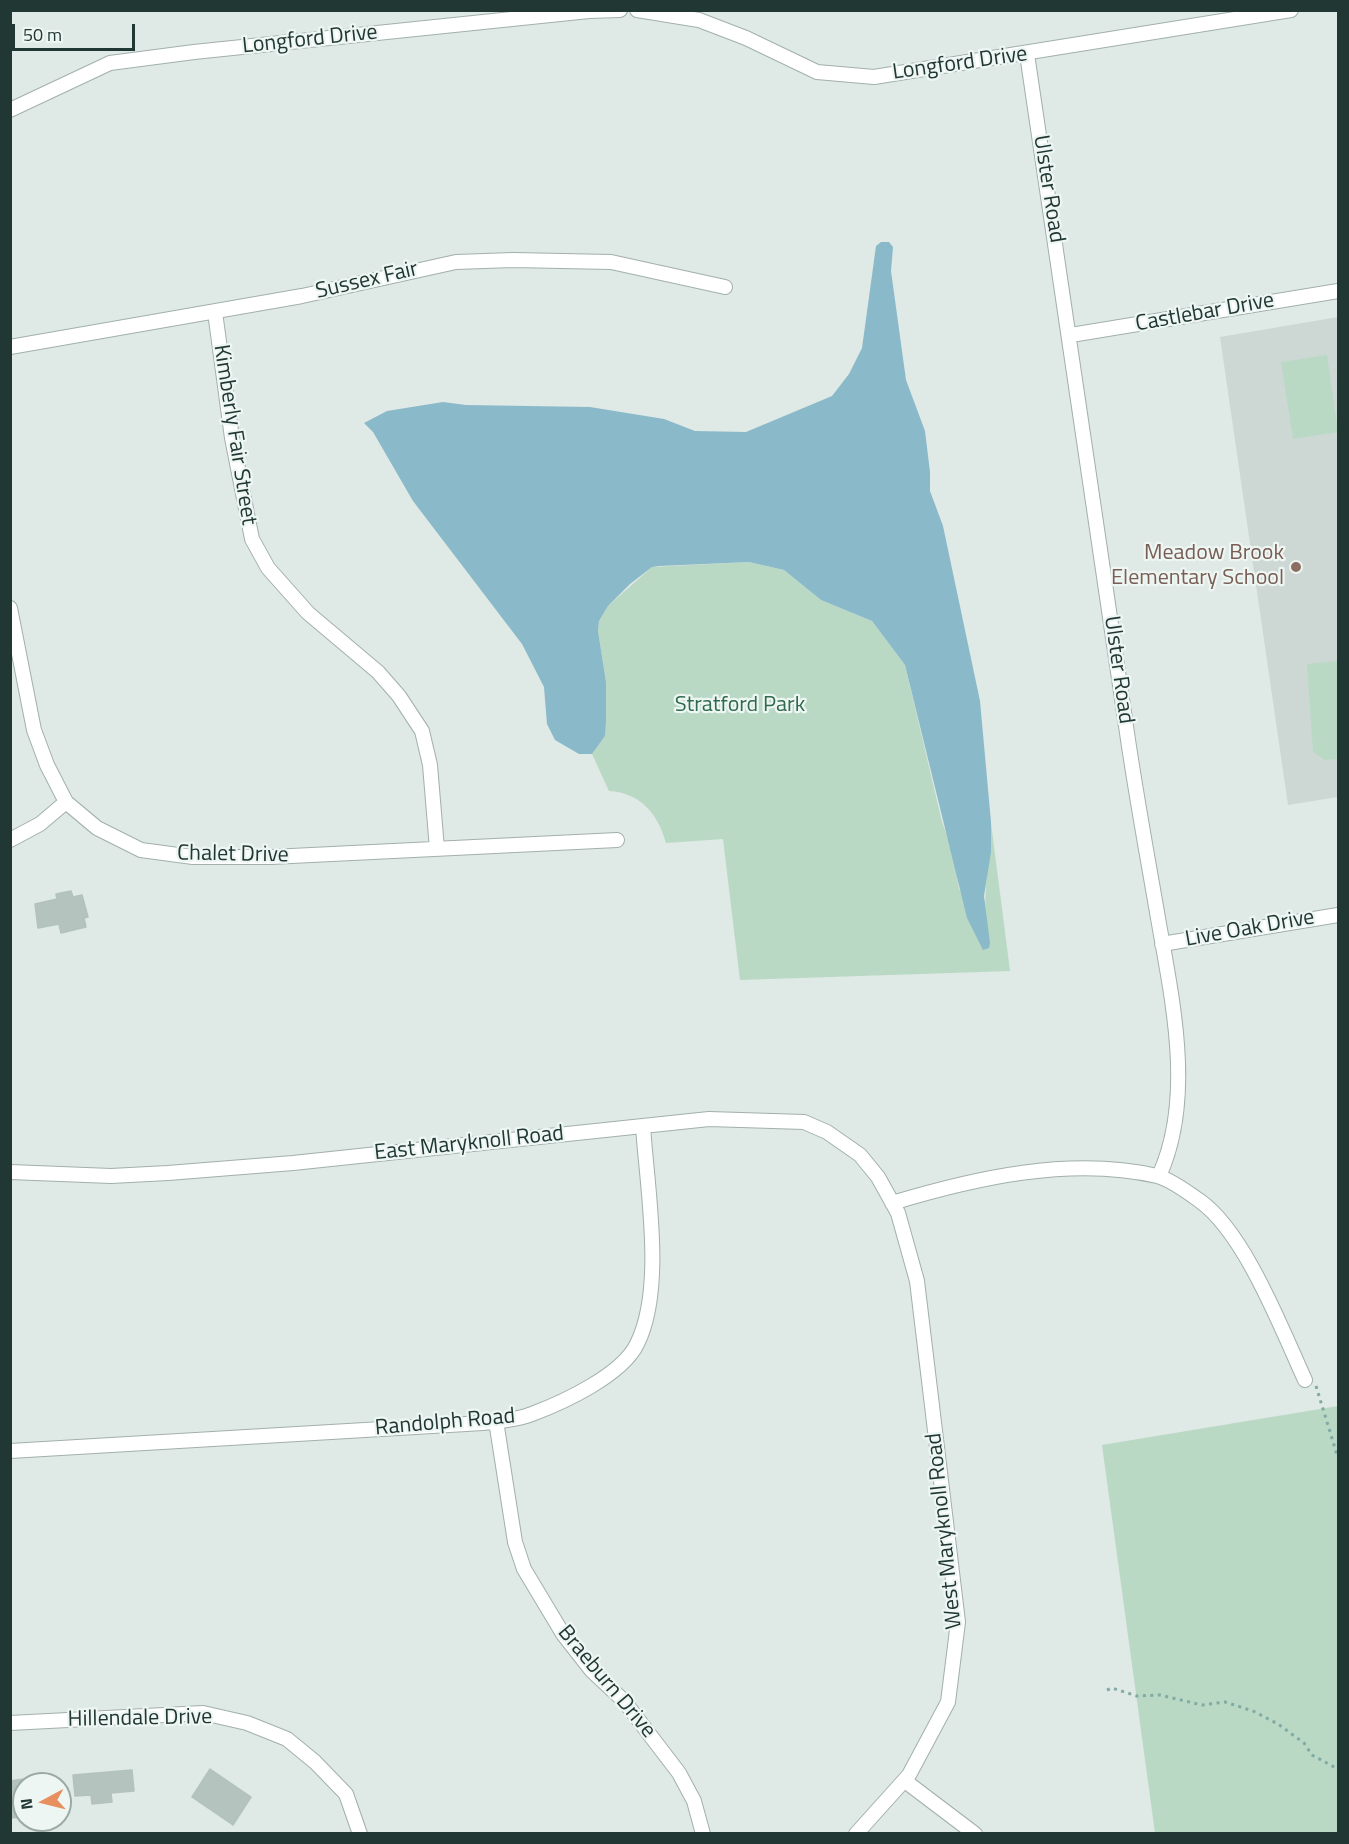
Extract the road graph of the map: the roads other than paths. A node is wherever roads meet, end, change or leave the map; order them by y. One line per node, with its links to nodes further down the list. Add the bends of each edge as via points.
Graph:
1 (620, 10): 6 (street, Longford Drive, via 110,63)
2 (637, 10): 4 (street, Longford Drive)
3 (1291, 10): 5 (street, Longford Drive)
4 (700, 15): 5 (street, Longford Drive, via 818,72 837,75 874,77)
5 (1027, 54): 10 (street, Ulster Road)
6 (10, 110)
7 (725, 287): 9 (street, Sussex Fair, via 611,262 456,262)
8 (1338, 291): 10 (street, Castlebar Drive)
9 (215, 312): 11 (street, Sussex Fair); 16 (street, Kimberly Fair Street, via 232,438 252,539 268,568 308,614 378,672 422,731 430,765)
10 (1071, 335): 18 (street, Ulster Road, via 1127,731)
11 (10, 347)
12 (10, 608): 13 (street, Chalet Drive, via 34,730)
13 (66, 802): 14 (street, via 40,824); 16 (street, Chalet Drive, via 97,828 141,850 193,857)
14 (10, 840)
15 (617, 840): 16 (street, Chalet Drive)
16 (437, 849)
17 (1338, 915): 18 (street, Live Oak Drive)
18 (1162, 944): 21 (street, Ulster Road, via 1173,1018 1177,1109 1168,1157)
19 (643, 1126): 20 (street, East Maryknoll Road, via 168,1173 111,1176); 22 (street, East Maryknoll Road, via 709,1119 804,1122 827,1132 860,1155); 24 (street, Randolph Road, via 651,1296 637,1344 622,1363 580,1393 531,1415)
20 (10, 1172)
21 (1159, 1176): 22 (street, via 1082,1169 1031,1173 957,1184); 23 (street, via 1201,1202 1232,1236 1267,1295)
22 (892, 1203): 27 (street, West Maryknoll Road, via 917,1281 958,1622 948,1702)
23 (1305, 1380)
24 (496, 1421): 25 (street, Randolph Road); 29 (street, Braeburn Drive, via 524,1569 563,1634 592,1671 624,1701 680,1773 694,1801)
25 (10, 1451)
26 (10, 1723): 28 (street, Hillendale Drive, via 203,1713 247,1723 286,1739 315,1762 346,1794)
27 (905, 1781): 30 (street, West Maryknoll Road); 31 (street)
28 (360, 1833)
29 (703, 1833)
30 (856, 1833)
31 (975, 1833)

